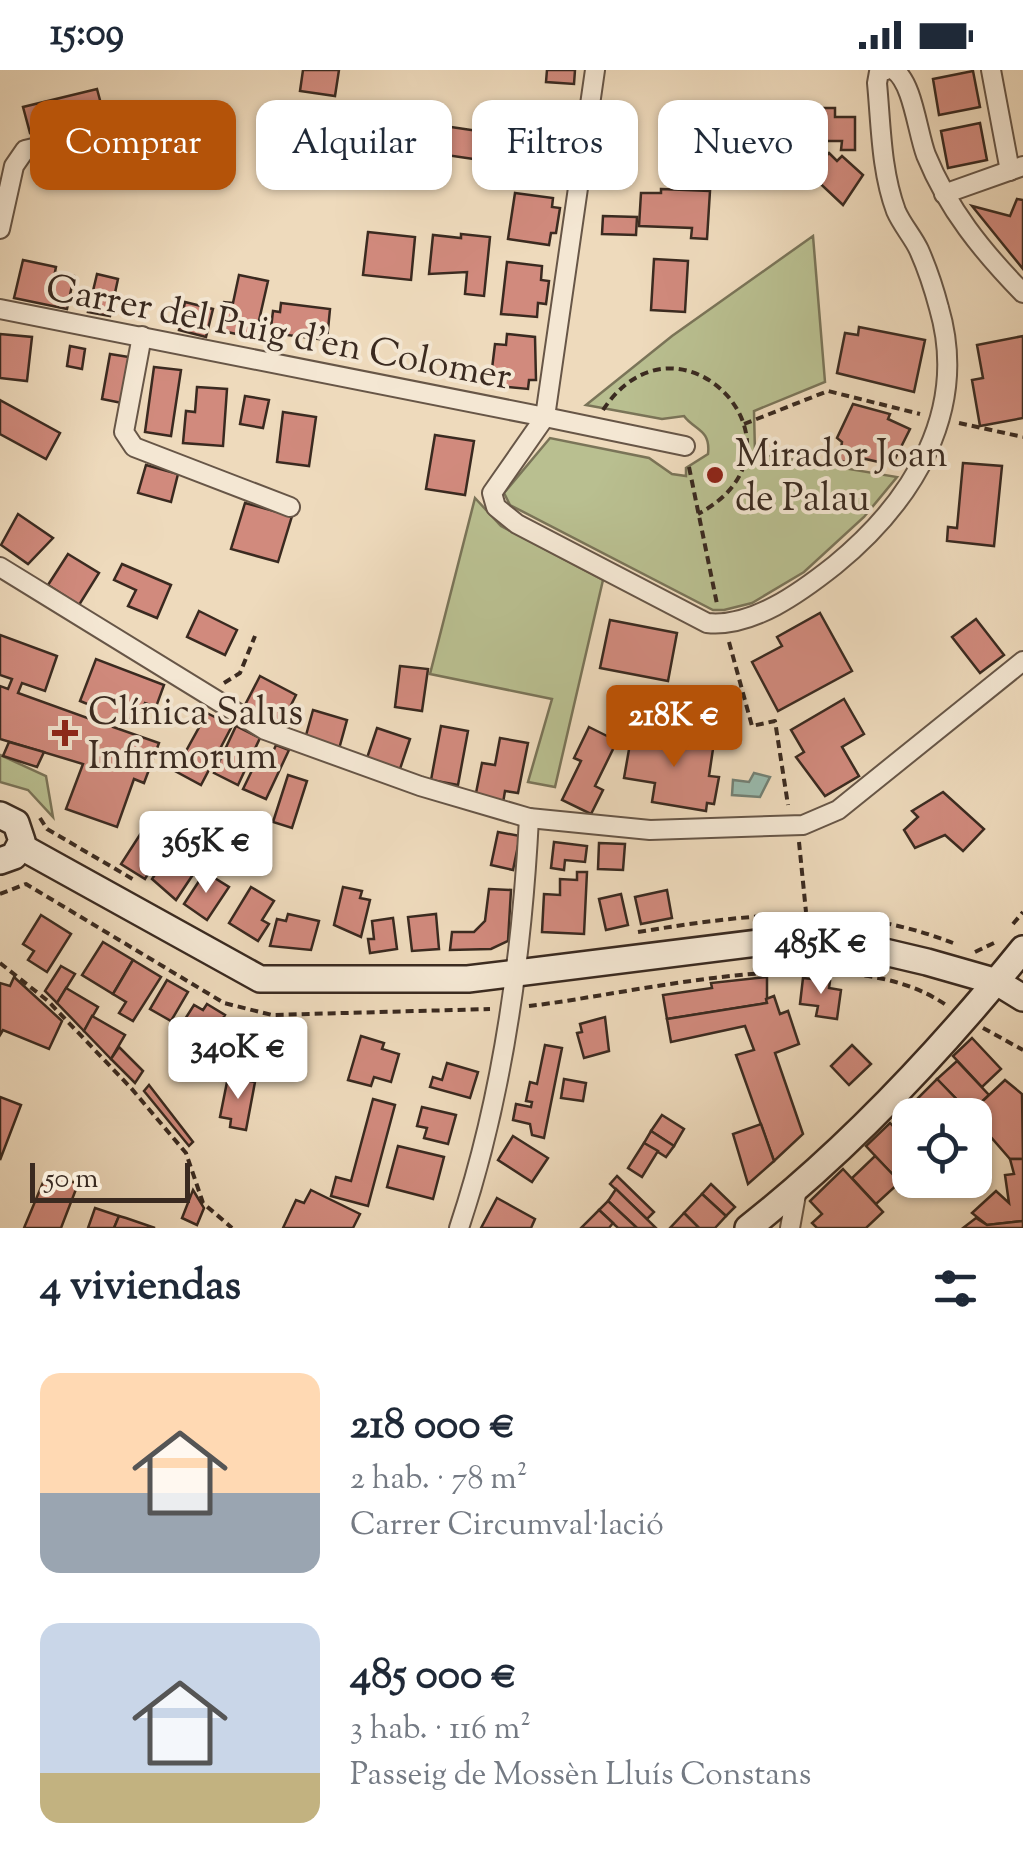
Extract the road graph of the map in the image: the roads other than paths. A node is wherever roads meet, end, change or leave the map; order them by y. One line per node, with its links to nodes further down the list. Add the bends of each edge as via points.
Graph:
1 (594, 70): 12 (street)
2 (886, 70): 12 (street, via 877,83 885,168 896,211 919,251 940,312 948,380 926,460 872,533 777,605 722,625 706,623 496,508 492,494 503,472)
3 (894, 70): 7 (street, via 908,84 913,122)
4 (991, 70): 6 (street)
5 (30, 149): 8 (street, via 14,166)
6 (1016, 168): 7 (street)
7 (944, 194): 9 (street)
8 (0, 230)
9 (1023, 293)
10 (0, 308): 11 (street, Carrer del Puig d'en Colomer)
11 (142, 336): 12 (street, Carrer del Puig d'en Colomer); 14 (street, via 127,440)
12 (546, 417): 13 (street, Carrer del Puig d'en Colomer)
13 (684, 446)
14 (290, 506)
15 (0, 566): 18 (street, via 266,730)
16 (1023, 661): 18 (street, via 838,810 793,825 650,830)
17 (0, 814): 19 (main road, via 16,823)
18 (529, 818): 21 (street)
19 (10, 854): 21 (main road, via 260,980)
20 (1023, 948): 22 (main road)
21 (514, 976): 22 (main road, via 790,939 854,945); 27 (street, via 484,1141)
22 (993, 988): 23 (main road); 24 (main road); 25 (main road); 26 (main road)
23 (1023, 998)
24 (1023, 1007)
25 (1023, 1016)
26 (797, 1190): 28 (main road); 29 (street)
27 (458, 1228)
28 (748, 1228)
29 (790, 1228)

